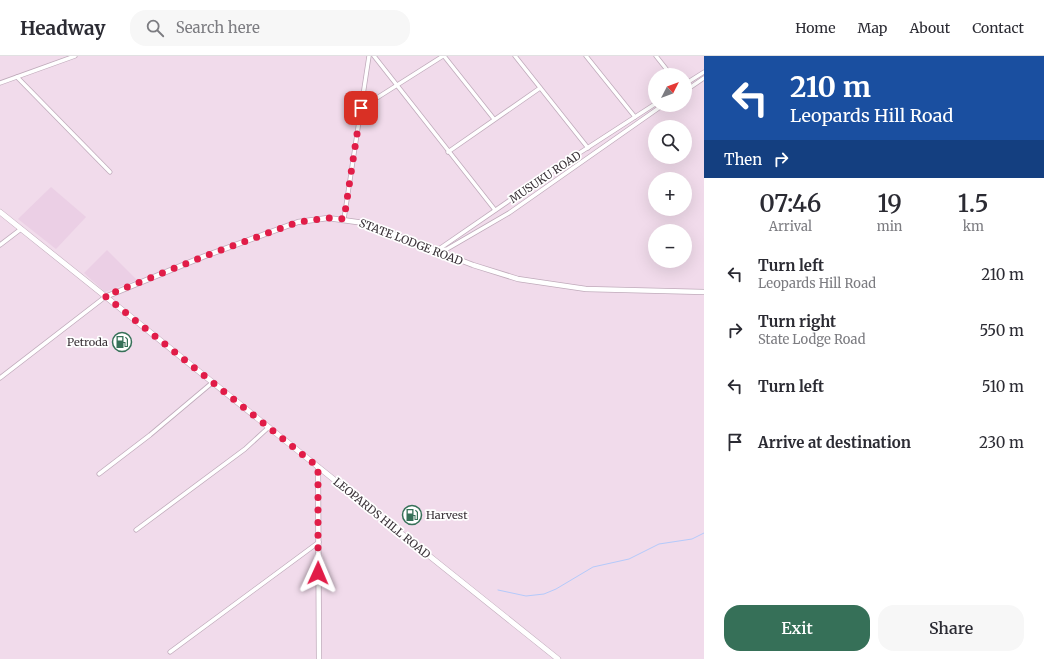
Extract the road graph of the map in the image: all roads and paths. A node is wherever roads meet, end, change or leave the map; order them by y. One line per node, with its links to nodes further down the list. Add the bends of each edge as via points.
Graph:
1 (75, 56): 10 (street)
2 (369, 56): 17 (street)
3 (374, 56): 14 (street)
4 (444, 56): 14 (street); 21 (street)
5 (515, 56): 16 (street)
6 (586, 56): 20 (street)
7 (656, 56): 8 (street)
8 (665, 68)
9 (704, 72): 12 (street)
10 (17, 77): 13 (street); 24 (street)
11 (704, 78): 15 (street)
12 (692, 80)
13 (0, 83)
14 (398, 86): 17 (street); 23 (street)
15 (692, 86)
16 (540, 88): 21 (street); 22 (street)
17 (361, 108): 27 (street)
18 (648, 109): 20 (street, MUSUKU ROAD)
19 (653, 112): 30 (street, via 498,220 447,249)
20 (635, 117): 22 (street, MUSUKU ROAD)
21 (494, 119): 23 (street)
22 (588, 148): 25 (street, MUSUKU ROAD)
23 (448, 152): 25 (street)
24 (110, 172)
25 (495, 210): 30 (street, MUSUKU ROAD)
26 (0, 212): 28 (main road, LEOPARDS HILL ROAD)
27 (344, 219): 30 (street, STATE LODGE ROAD, via 385,230); 32 (street, STATE LODGE ROAD, via 328,218 298,222)
28 (21, 229): 29 (street); 32 (main road, LEOPARDS HILL ROAD)
29 (0, 246)
30 (436, 251): 31 (street, STATE LODGE ROAD, via 518,279 552,285 586,289)
31 (704, 292)
32 (105, 296): 33 (street); 34 (main road, LEOPARDS HILL ROAD)
33 (0, 378)
34 (213, 382): 35 (main road, LEOPARDS HILL ROAD); 37 (street)
35 (269, 427): 36 (main road, LEOPARDS HILL ROAD); 38 (street, via 245,449)
36 (318, 467): 39 (street); 42 (main road, LEOPARDS HILL ROAD)
37 (99, 474)
38 (136, 530)
39 (319, 542): 40 (street); 41 (street)
40 (170, 652)
41 (319, 659)
42 (558, 659)

